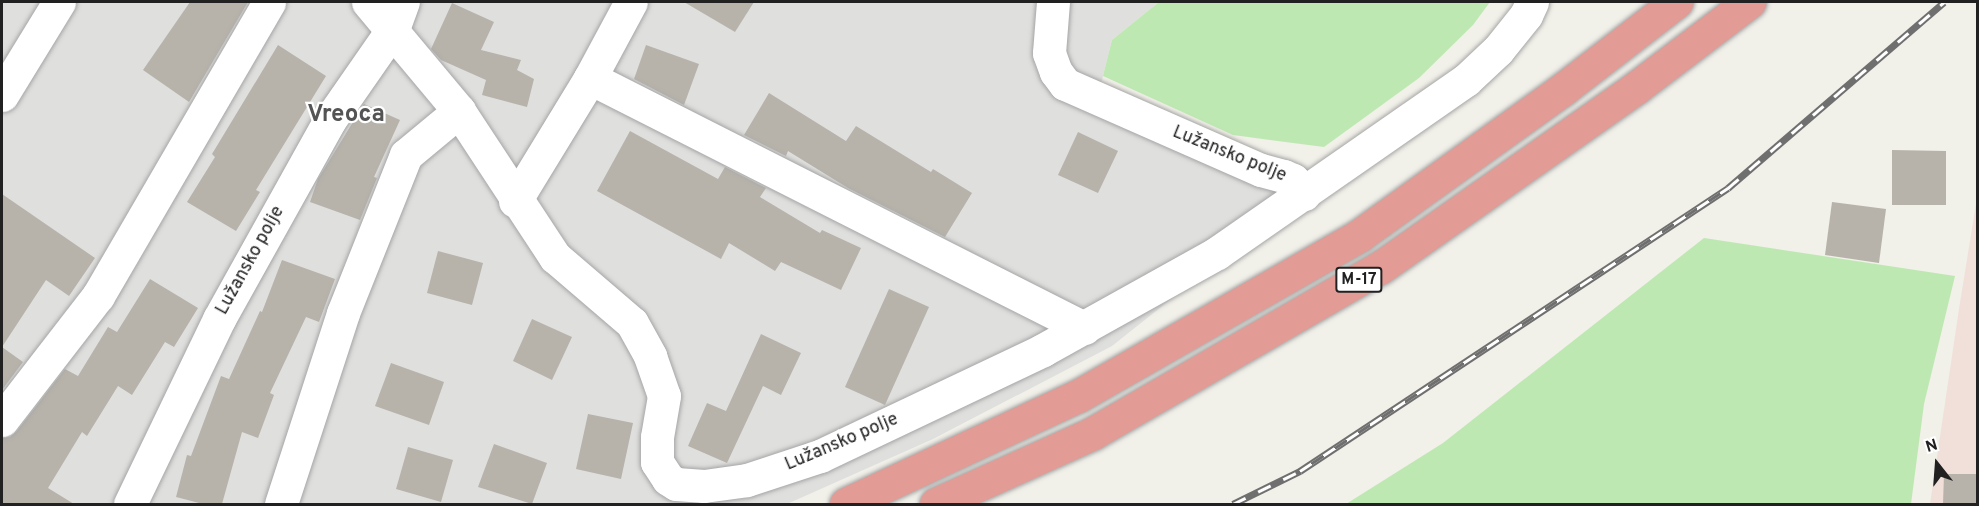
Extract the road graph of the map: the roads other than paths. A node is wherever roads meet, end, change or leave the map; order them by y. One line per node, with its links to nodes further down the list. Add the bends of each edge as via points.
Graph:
1 (59, 2): 11 (street)
2 (269, 2): 16 (street, via 98,296)
3 (368, 2): 9 (street, Lužansko polje)
4 (631, 2): 10 (street)
5 (1053, 2): 13 (street, Lužansko polje, via 1049,54 1065,84 1261,170 1293,180)
6 (1532, 2): 13 (street, Lužansko polje, via 1498,50 1466,80)
7 (1676, 2): 19 (highway, M-17, via 1360,235 1080,395)
8 (1749, 2): 20 (highway, M-17, via 1637,87 1381,267 1093,433)
9 (398, 15): 12 (street, Lužansko polje); 17 (street, Lužansko polje, via 329,121 219,319)
10 (590, 78): 14 (street); 15 (street)
11 (2, 95)
12 (459, 111): 14 (street, Lužansko polje); 18 (street, via 406,155 343,313)
13 (1304, 194): 15 (street, Lužansko polje, via 1217,253)
14 (515, 201): 15 (street, Lužansko polje, via 555,257 632,323 650,356 664,396 657,462 676,484 704,486 747,480 820,456)
15 (1084, 328)
16 (2, 420)
17 (130, 504)
18 (281, 504)
19 (846, 504)
20 (936, 504)

